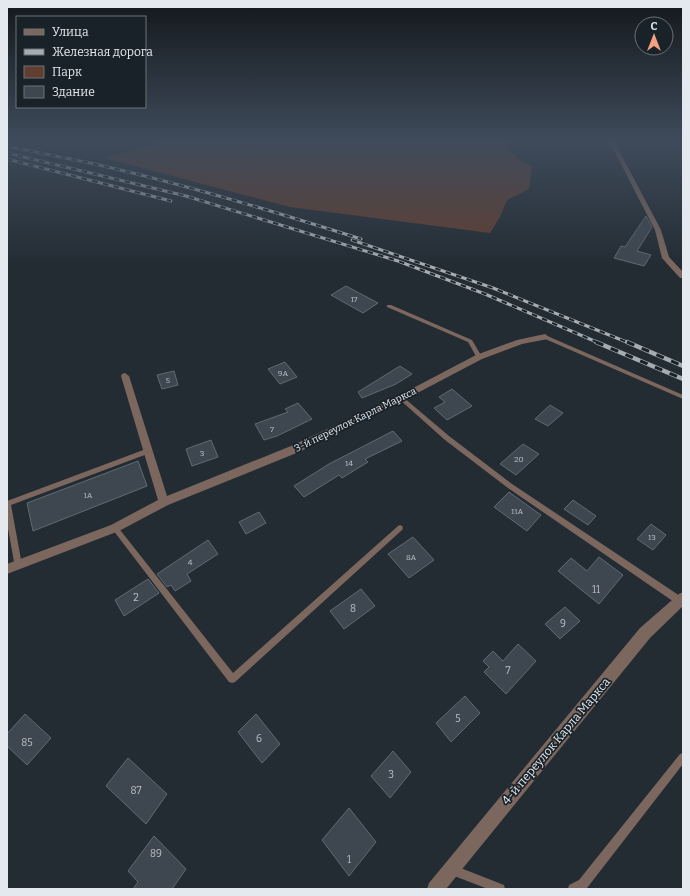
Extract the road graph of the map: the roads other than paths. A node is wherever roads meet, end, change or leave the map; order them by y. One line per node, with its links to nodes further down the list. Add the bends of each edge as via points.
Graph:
1 (633, 183): 2 (street, via 658,230 666,258)
2 (683, 276)
3 (389, 306): 5 (lane, via 470,341)
4 (545, 337): 5 (street, 3-й переулок Карла Маркса, via 520,342); 7 (lane)
5 (479, 357): 8 (street, 3-й переулок Карла Маркса)
6 (125, 376): 9 (street)
7 (683, 397)
8 (401, 398): 10 (street, 3-й переулок Карла Маркса, via 295,449); 15 (lane, via 447,438 510,486)
9 (148, 452): 10 (street); 13 (lane, via 7,504)
10 (164, 502): 11 (street, 3-й переулок Карла Маркса)
11 (115, 528): 12 (lane, via 232,679); 13 (street, 3-й переулок Карла Маркса)
12 (400, 528)
13 (18, 565): 14 (street, 3-й переулок Карла Маркса)
14 (7, 569)
15 (682, 599): 17 (street, 4-й переулок Карла Маркса, via 645,633)
16 (683, 757): 20 (lane, via 583,884)
17 (450, 869): 18 (street, 4-й переулок Карла Маркса); 19 (lane)
18 (434, 889)
19 (500, 889)
20 (573, 889)

